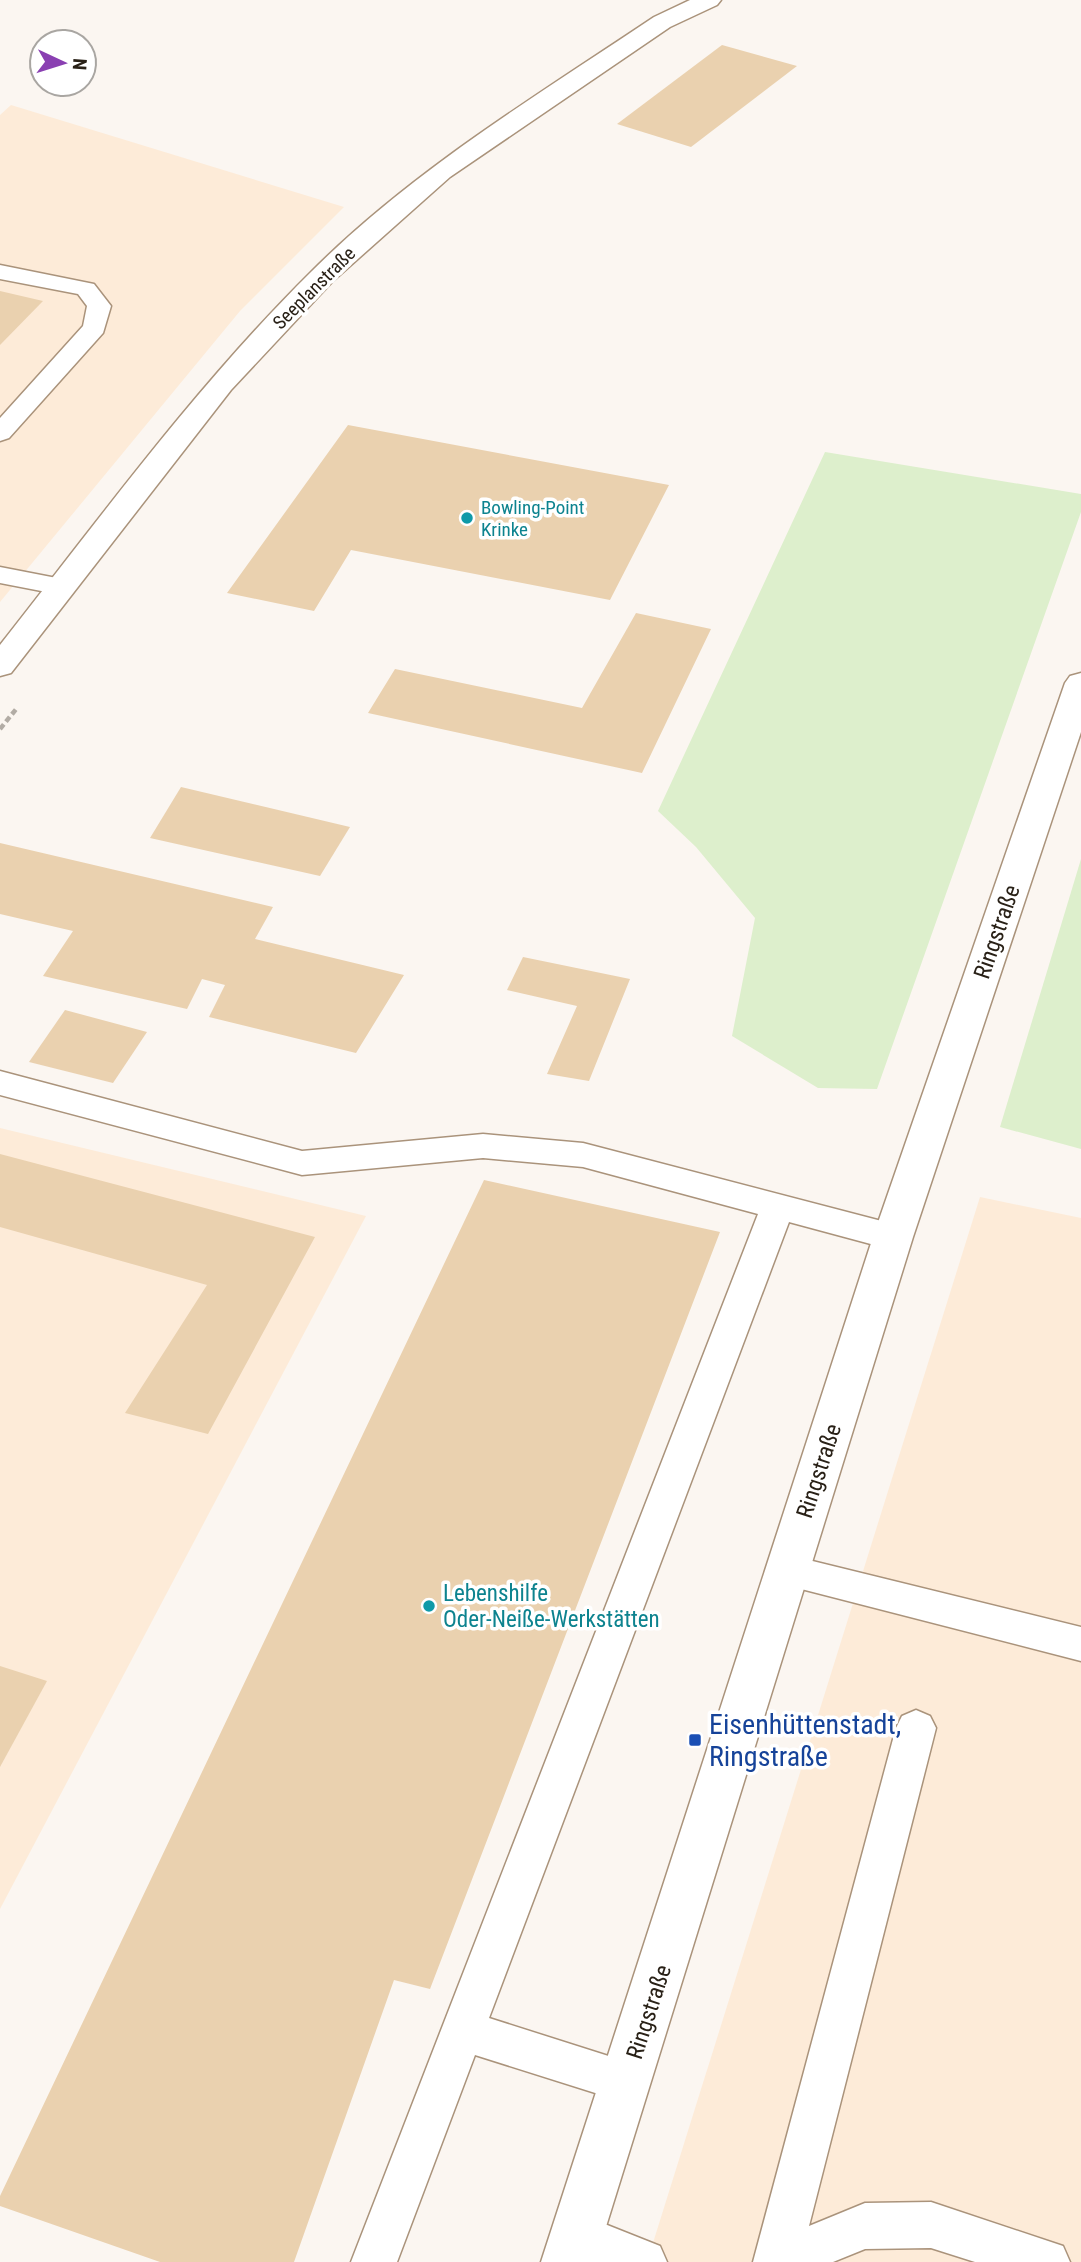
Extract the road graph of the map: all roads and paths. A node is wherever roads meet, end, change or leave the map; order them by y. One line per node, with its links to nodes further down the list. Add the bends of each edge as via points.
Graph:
1 (709, 0): 5 (street, Seeplanstraße, via 662,22 441,172 322,276 221,384)
2 (0, 272): 3 (lane, via 86,289 99,306 94,328)
3 (0, 433)
4 (0, 575): 5 (lane)
5 (62, 587): 6 (street, Seeplanstraße)
6 (0, 666)
7 (1081, 683): 12 (street, Ringstraße)
8 (17, 707): 9 (path)
9 (0, 729)
10 (0, 1083): 11 (lane, via 302,1163 483,1146 558,1153)
11 (777, 1208): 12 (lane); 16 (lane)
12 (893, 1237): 13 (street, Ringstraße)
13 (788, 1571): 14 (lane); 17 (street, Ringstraße)
14 (1081, 1644)
15 (916, 1728): 21 (lane, via 776,2262 865,2226 931,2225)
16 (463, 2031): 17 (lane); 19 (lane)
17 (627, 2082): 18 (street, Ringstraße)
18 (572, 2249): 20 (lane)
19 (374, 2262)
20 (644, 2262)
21 (1047, 2262)

